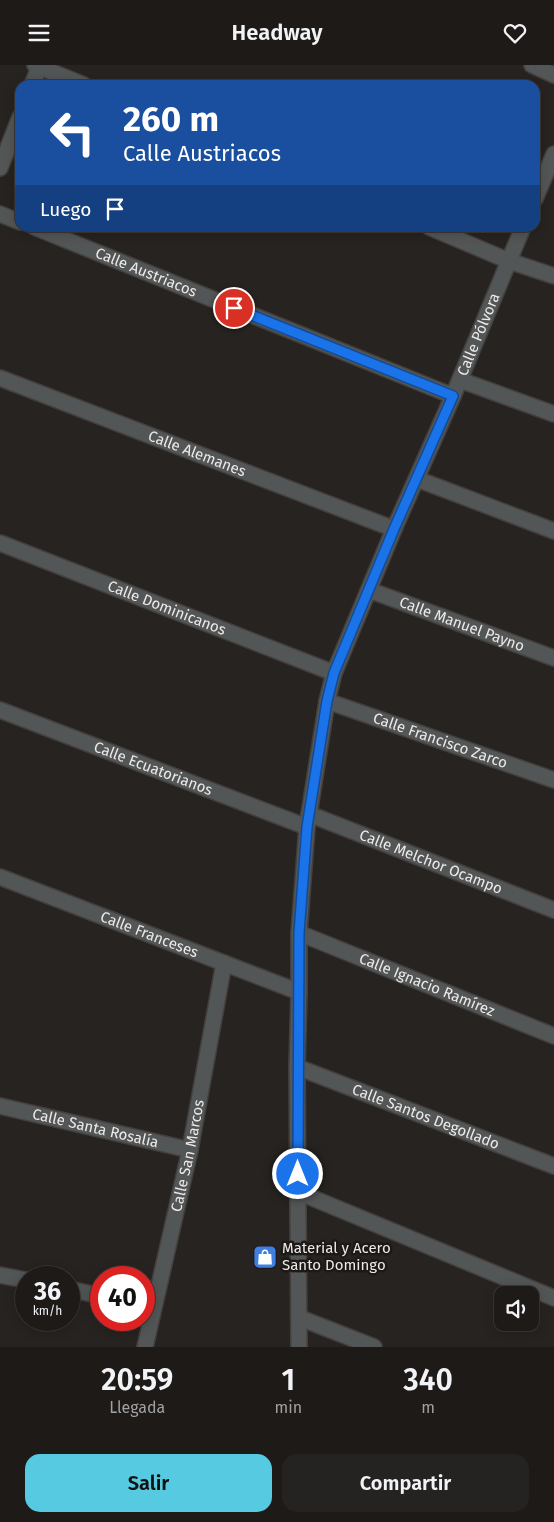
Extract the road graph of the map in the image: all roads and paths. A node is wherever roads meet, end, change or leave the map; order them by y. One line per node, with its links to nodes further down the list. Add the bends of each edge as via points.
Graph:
1 (532, 65): 3 (street)
2 (38, 66): 4 (street); 5 (street)
3 (554, 75)
4 (34, 80)
5 (72, 80)
6 (15, 130): 8 (street)
7 (554, 154): 9 (street)
8 (0, 168)
9 (540, 187)
10 (0, 214): 11 (street)
11 (15, 220)
12 (46, 232): 19 (street, Calle Austriacos)
13 (441, 232): 15 (street)
14 (521, 232): 15 (street, Calle Pólvora)
15 (510, 261): 16 (street); 18 (street, Calle Pólvora)
16 (554, 276)
17 (0, 378): 22 (street, Calle Alemanes)
18 (460, 380): 19 (street, Calle Pólvora); 20 (street)
19 (453, 396): 21 (street, Calle Pólvora)
20 (554, 414)
21 (417, 479): 22 (street, Calle Pólvora); 23 (street)
22 (394, 529): 25 (street, Calle Pólvora)
23 (554, 531)
24 (0, 543): 27 (street, Calle Dominicanos)
25 (369, 590): 26 (street, Calle Manuel Payno); 27 (street, Calle Pólvora)
26 (554, 658)
27 (334, 673): 28 (street, Calle Pólvora)
28 (327, 701): 30 (street, Calle Francisco Zarco); 31 (street, Calle Pólvora)
29 (0, 710): 31 (street, Calle Ecuatorianos)
30 (554, 780)
31 (308, 820): 33 (street, Calle Melchor Ocampo); 34 (street, Calle Pólvora)
32 (0, 877): 35 (street, Calle Franceses)
33 (554, 910)
34 (299, 933): 36 (street, Calle Pólvora); 37 (street, Calle Ignacio Ramírez)
35 (224, 963): 36 (street, Calle Franceses); 40 (street, Calle San Marcos)
36 (300, 992): 38 (street, Calle Pólvora)
37 (554, 1036)
38 (297, 1067): 41 (street, Calle Santos Degollado); 42 (street, Calle Pólvora)
39 (0, 1106): 40 (street, Calle Santa Rosalía)
40 (190, 1150): 45 (street, Calle San Marcos)
41 (554, 1165)
42 (298, 1192): 46 (street); 47 (street, Calle Pólvora)
43 (0, 1275): 44 (street)
44 (15, 1278)
45 (155, 1283)
46 (554, 1298)
47 (300, 1318): 50 (street, Calle Pólvora); 51 (street)
48 (147, 1331): 49 (street, Calle San Marcos)
49 (145, 1347)
50 (299, 1347)
51 (374, 1347)

